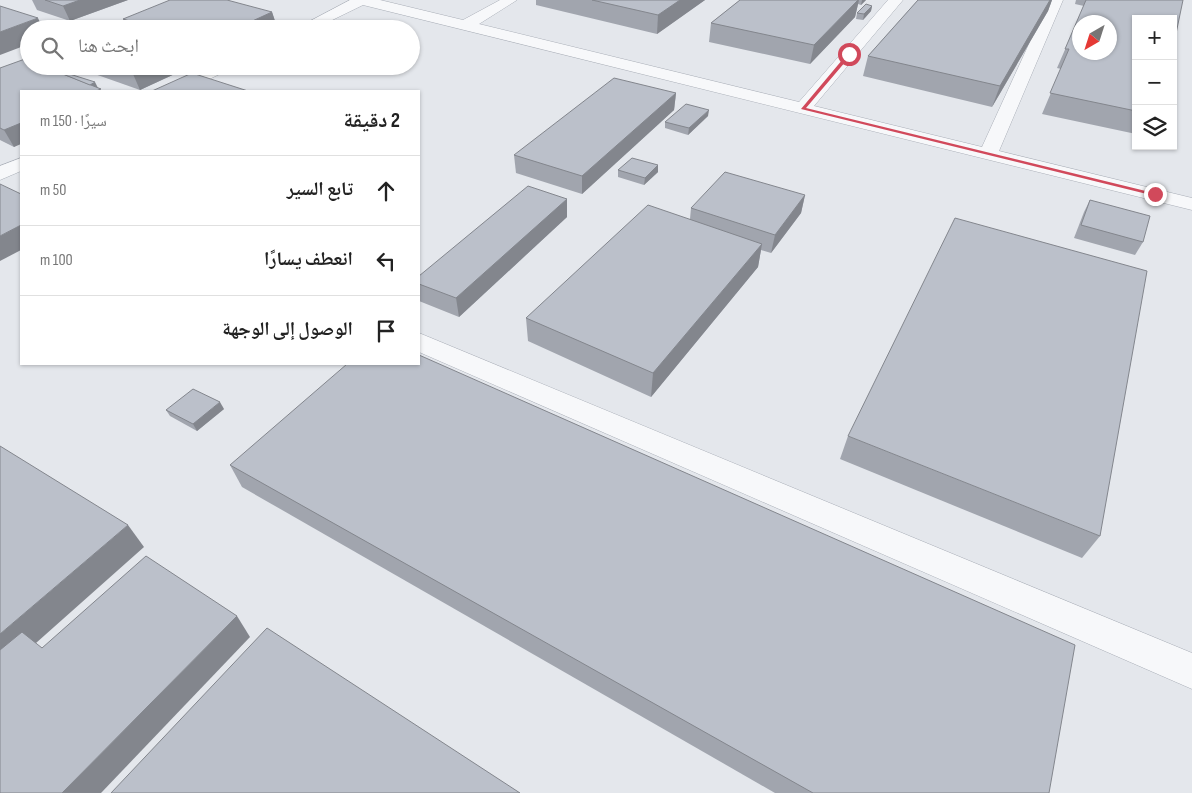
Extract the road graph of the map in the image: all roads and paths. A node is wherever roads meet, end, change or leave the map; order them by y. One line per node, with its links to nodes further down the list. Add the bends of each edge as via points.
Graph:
1 (362, 0): 6 (street); 7 (street)
2 (510, 0): 7 (street)
3 (896, 0): 10 (street)
4 (1035, 2): 5 (street)
5 (1055, 3): 11 (street)
6 (321, 20)
7 (468, 24): 10 (street)
8 (205, 75): 9 (street)
9 (174, 90)
10 (803, 108): 11 (street)
11 (988, 154): 12 (street)
12 (1192, 204)
13 (420, 342): 14 (street)
14 (1192, 671)

